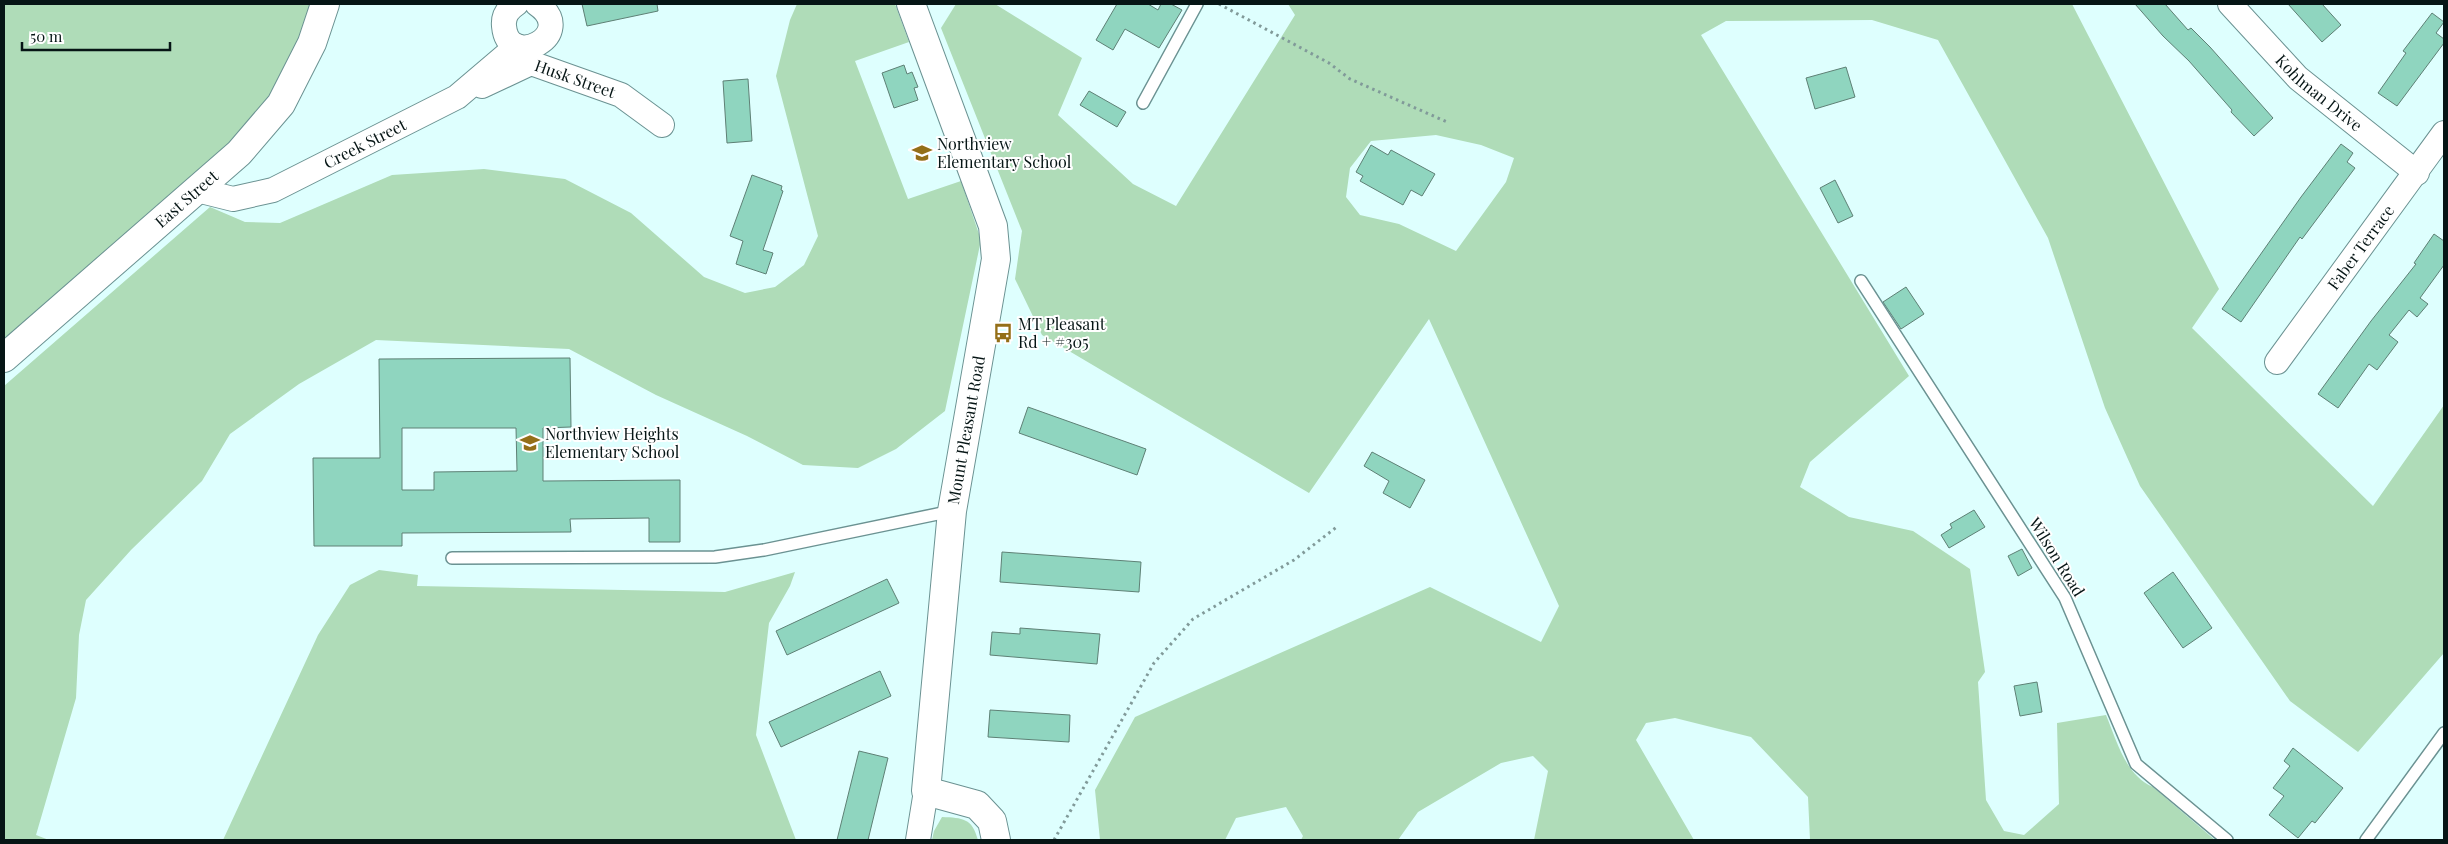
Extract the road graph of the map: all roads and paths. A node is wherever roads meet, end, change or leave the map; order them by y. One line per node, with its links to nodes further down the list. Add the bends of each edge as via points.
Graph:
1 (325, 4): 15 (street, East Street, via 312,44 281,104 240,153)
2 (516, 4): 8 (street, via 505,14 503,23 505,32)
3 (537, 4): 8 (street, via 549,16 548,34 535,46)
4 (1197, 4): 10 (lane)
5 (1219, 4): 11 (path, via 1329,63 1350,79)
6 (2230, 4): 14 (street, Kohlman Drive, via 2298,78)
7 (920, 10): 19 (street, Mount Pleasant Road, via 993,226 996,259)
8 (517, 46): 9 (street, Creek Street)
9 (457, 97): 12 (street, Husk Street, via 531,63 621,95); 15 (street, Creek Street, via 273,190 233,199)
10 (1143, 103)
11 (1447, 122)
12 (662, 125)
13 (2444, 133): 14 (street, Faber Terrace)
14 (2417, 173): 18 (street, Faber Terrace)
15 (197, 190): 17 (street, East Street)
16 (1861, 281): 27 (lane, Wilson Road, via 2065,598 2136,764)
17 (4, 358)
18 (2277, 362)
19 (952, 511): 21 (lane, via 715,557); 23 (street, Mount Pleasant Road)
20 (1338, 526): 26 (path, via 1294,560 1193,619 1154,663)
21 (452, 558)
22 (2444, 733): 28 (lane)
23 (926, 791): 24 (street, Mount Pleasant Road); 25 (street, via 977,805 992,821)
24 (918, 840)
25 (996, 840)
26 (1054, 840)
27 (2227, 840)
28 (2366, 840)

